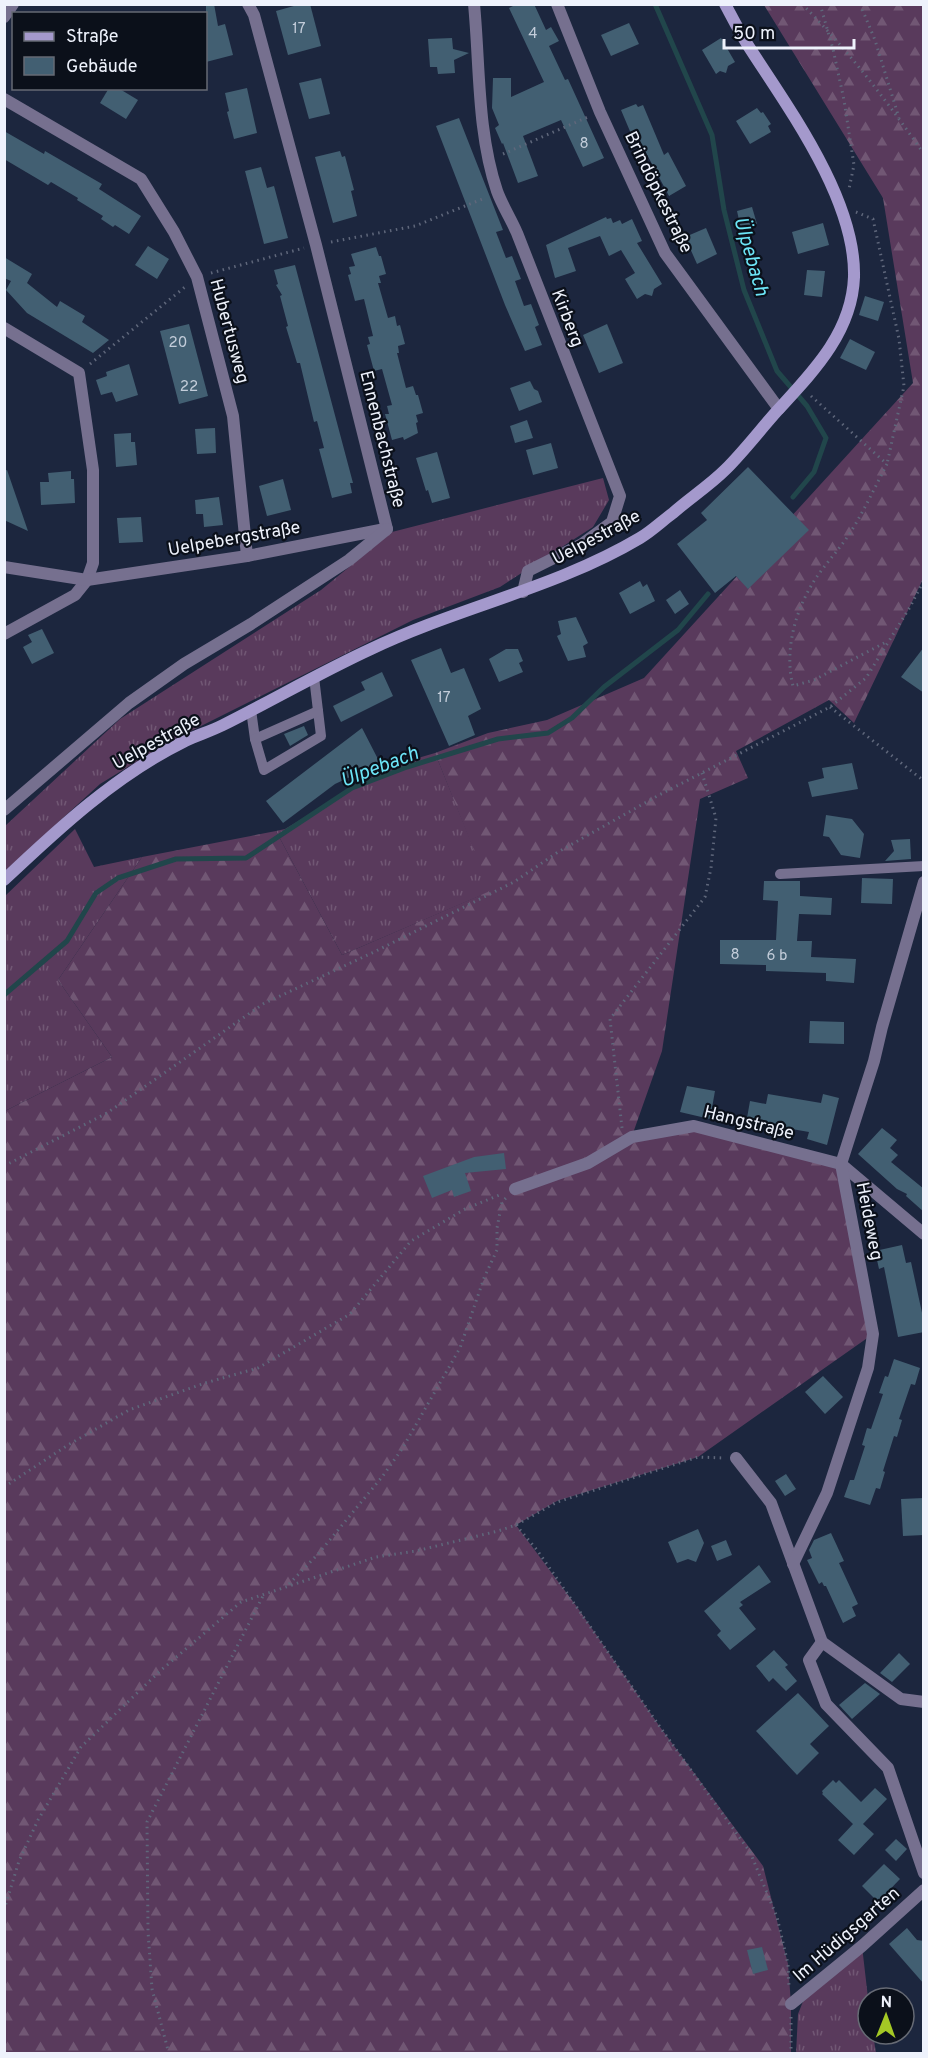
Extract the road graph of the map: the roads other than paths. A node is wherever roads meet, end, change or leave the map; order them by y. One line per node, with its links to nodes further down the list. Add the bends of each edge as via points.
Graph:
1 (13, 4): 6 (street)
2 (248, 4): 10 (street, Ennenbachstraße, via 316,245)
3 (474, 4): 14 (street, Kirberg, via 482,116 498,192 620,496 612,522 582,544 528,571)
4 (557, 4): 9 (street, Brindöpkestraße, via 600,112 665,253)
5 (725, 4): 9 (main road, Uelpestraße, via 797,119 850,233 854,277 844,320 825,357)
6 (4, 17)
7 (4, 99): 11 (street, Hubertusweg, via 141,179 174,232 197,277 233,416)
8 (4, 328): 13 (street, via 80,373 93,470 93,563)
9 (783, 405): 14 (main road, Uelpestraße, via 725,470 643,536 563,577)
10 (387, 529): 11 (street, Uelpebergstraße); 20 (street, Ennenbachstraße, via 349,560 129,703)
11 (247, 556): 13 (street, Uelpebergstraße)
12 (4, 567): 13 (street, Uelpebergstraße)
13 (87, 580): 15 (street, via 75,596)
14 (523, 592): 16 (main road, Uelpestraße, via 460,612)
15 (4, 634)
16 (314, 677): 17 (main road, Uelpestraße); 18 (lane)
17 (251, 710): 19 (lane); 23 (main road, Uelpestraße, via 183,742 124,778 79,811)
18 (318, 711): 19 (lane); 19 (lane, via 321,736 264,770)
19 (255, 739)
20 (4, 810)
21 (924, 866): 22 (lane)
22 (780, 874)
23 (4, 880)
24 (924, 882): 25 (street, Heideweg)
25 (841, 1164): 26 (street, Hangstraße, via 694,1126 632,1137 588,1163); 27 (street, Hangstraße); 29 (street, Heideweg, via 873,1334 868,1368 827,1493)
26 (515, 1189)
27 (924, 1234)
28 (736, 1458): 29 (street, via 771,1503)
29 (793, 1564): 30 (street)
30 (822, 1642): 31 (street, via 901,1699); 32 (street, via 809,1660 826,1704 888,1768)
31 (924, 1702)
32 (924, 1872)
33 (924, 1890): 34 (street, Im Hüdigsgarten)
34 (791, 2004)

